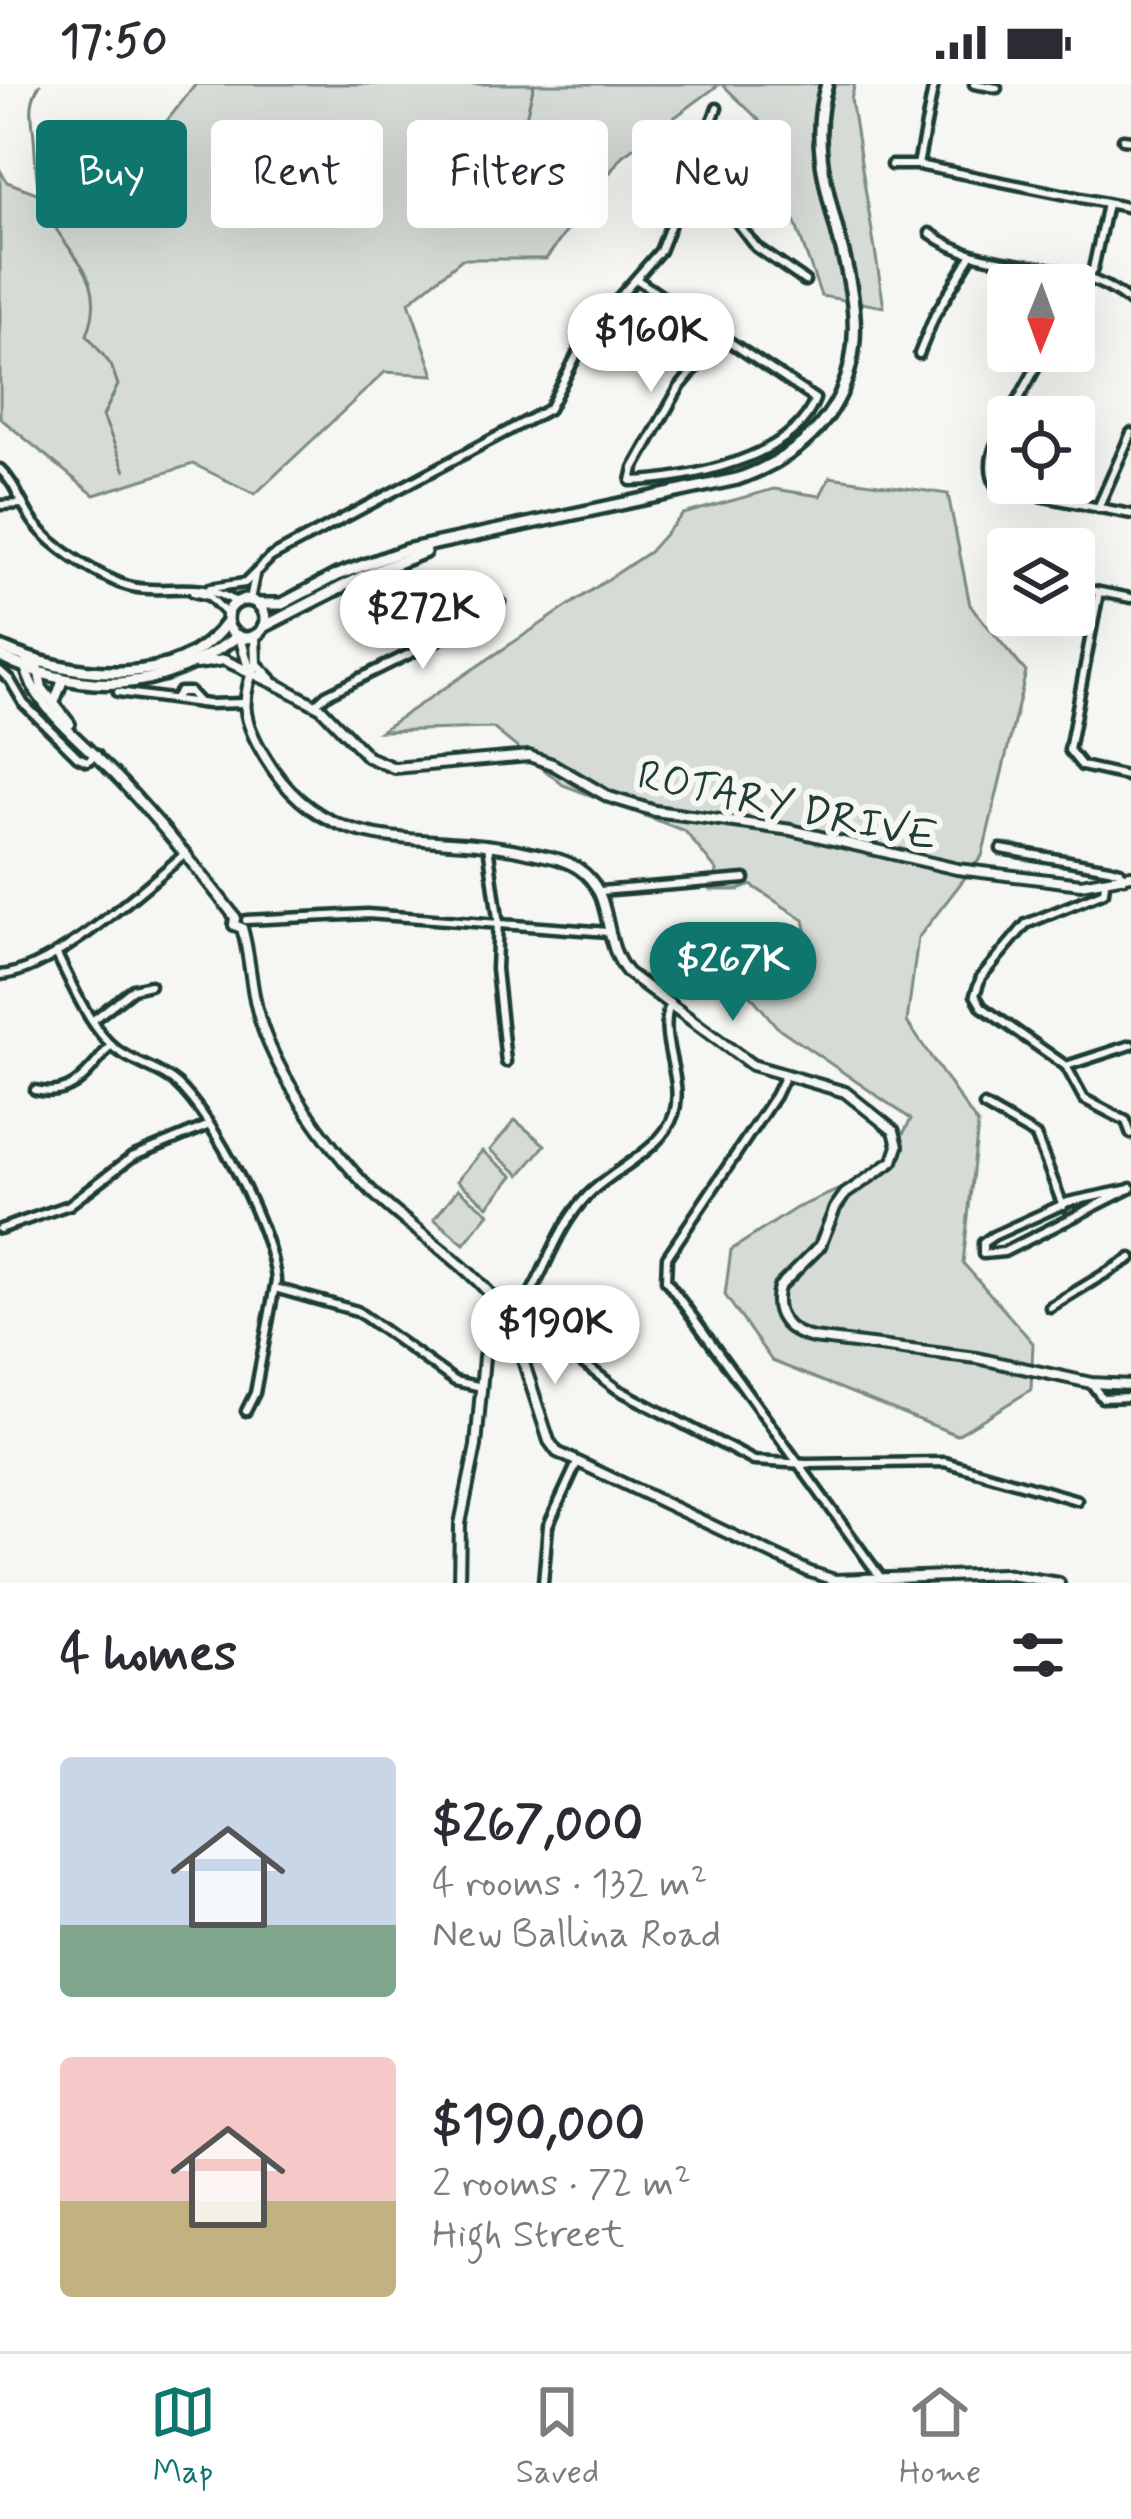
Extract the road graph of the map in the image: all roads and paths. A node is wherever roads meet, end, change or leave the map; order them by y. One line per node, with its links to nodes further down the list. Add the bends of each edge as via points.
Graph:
1 (827, 84): 30 (main road, via 820,152 856,319 845,382 821,425 789,454 737,479)
2 (934, 84): 7 (street)
3 (974, 84): 4 (street)
4 (997, 88)
5 (717, 108): 6 (street)
6 (712, 120)
7 (918, 165): 8 (street); 9 (street)
8 (891, 166)
9 (1107, 203): 10 (street); 16 (street)
10 (1131, 208)
11 (671, 228): 18 (street)
12 (741, 228): 19 (street)
13 (930, 233): 14 (street)
14 (973, 254): 15 (street); 22 (street)
15 (1029, 264)
16 (1093, 264)
17 (1095, 278): 20 (street)
18 (636, 280): 21 (street); 31 (street, via 588,333 549,409)
19 (805, 281)
20 (1131, 303)
21 (722, 337): 21 (street, via 679,388 631,481 731,463 801,424 815,399)
22 (919, 354)
23 (1131, 433): 28 (street)
24 (0, 469): 25 (street)
25 (23, 504): 27 (street); 33 (street, via 48,538 116,582)
26 (1075, 504): 28 (street)
27 (0, 505)
28 (1098, 508): 29 (street)
29 (1131, 514)
30 (453, 543): 38 (main road, via 368,562 287,602); 41 (main road, via 361,578)
31 (256, 571): 32 (street); 38 (street)
32 (245, 583): 34 (street); 38 (street)
33 (172, 588): 34 (street); 40 (street, via 209,596)
34 (210, 588): 38 (street)
35 (1095, 591): 36 (street)
36 (1099, 592): 37 (street); 59 (street, via 1069,750 1082,766)
37 (1131, 598)
38 (246, 602): 40 (main road); 41 (main road, via 264,612)
39 (500, 602): 56 (street)
40 (227, 618): 42 (main road); 44 (main road, via 205,646 149,668 75,670)
41 (259, 631): 42 (main road); 45 (street)
42 (239, 636): 46 (main road); 50 (street)
43 (0, 651): 44 (main road); 47 (main road)
44 (20, 656): 49 (street)
45 (256, 663): 50 (street); 52 (street, ROTARY DRIVE)
46 (190, 667): 50 (street, ROTARY DRIVE, via 219,659); 51 (main road, via 131,682)
47 (26, 669): 49 (main road); 57 (street, via 35,692)
48 (0, 671): 58 (street, via 78,757)
49 (39, 674): 51 (main road); 54 (street)
50 (251, 674): 52 (street, ROTARY DRIVE); 55 (street)
51 (63, 680): 54 (street)
52 (282, 687): 56 (street, ROTARY DRIVE)
53 (118, 692): 55 (street)
54 (54, 703): 57 (street)
55 (244, 703): 60 (street, via 268,764 325,820 367,835)
56 (315, 705): 65 (street, ROTARY DRIVE, via 368,757 394,768 529,756 655,811 791,830 934,865)
57 (81, 738): 58 (street)
58 (97, 755): 62 (street)
59 (1131, 777)
60 (488, 844): 66 (street, via 568,862); 67 (street)
61 (1001, 849): 63 (street)
62 (186, 854): 68 (street, via 234,925); 70 (street)
63 (1127, 877): 65 (street, ROTARY DRIVE)
64 (745, 879): 66 (street)
65 (1105, 883): 78 (street, via 1104,892 1026,924 976,994 982,1007)
66 (601, 891): 69 (street)
67 (498, 923): 68 (street, via 340,914); 69 (street); 77 (street)
68 (244, 924): 91 (street, via 261,1022 325,1140 371,1191 474,1276)
69 (608, 932): 73 (street, via 622,965)
70 (56, 953): 71 (street); 74 (street)
71 (0, 975)
72 (150, 985): 74 (street)
73 (670, 1004): 79 (street, via 752,1064); 92 (street, via 677,1096 670,1123 581,1202)
74 (92, 1020): 76 (street)
75 (1131, 1045): 78 (street)
76 (111, 1046): 80 (street, via 70,1089); 82 (street, via 178,1085)
77 (506, 1062)
78 (1066, 1066): 83 (street, via 1084,1099 1126,1121)
79 (784, 1075): 93 (street, via 855,1098 894,1131 898,1146 888,1167 845,1194 820,1246 784,1278 776,1298 781,1321 814,1338 977,1358); 99 (street, via 664,1269 674,1296)
80 (35, 1090)
81 (984, 1106): 85 (street, via 1036,1136)
82 (207, 1126): 87 (street, via 132,1157 69,1205); 89 (street, via 246,1190)
83 (1131, 1134)
84 (1130, 1189): 85 (street); 86 (street)
85 (1064, 1206): 86 (street); 86 (street, via 993,1236 983,1254 1004,1252)
86 (1088, 1210)
87 (0, 1229)
88 (1131, 1258): 90 (street)
89 (275, 1288): 95 (street, via 357,1311 455,1381); 97 (street)
90 (1050, 1307)
91 (503, 1318): 92 (street); 92 (street, via 506,1328); 95 (street, via 486,1348)
92 (516, 1321): 98 (street, via 552,1447); 99 (street, via 533,1325 617,1389 746,1457)
93 (1091, 1383): 94 (street); 96 (street, via 1102,1398)
94 (1131, 1385)
95 (482, 1388): 103 (street)
96 (1131, 1397)
97 (246, 1411)
98 (577, 1462): 101 (street, via 820,1576); 104 (street, via 548,1526)
99 (799, 1463): 100 (street, via 945,1462); 101 (street)
100 (1077, 1500)
101 (881, 1578): 102 (street)
102 (928, 1580): 105 (street, via 1017,1574)
103 (459, 1583)
104 (543, 1583)
105 (1059, 1583)

